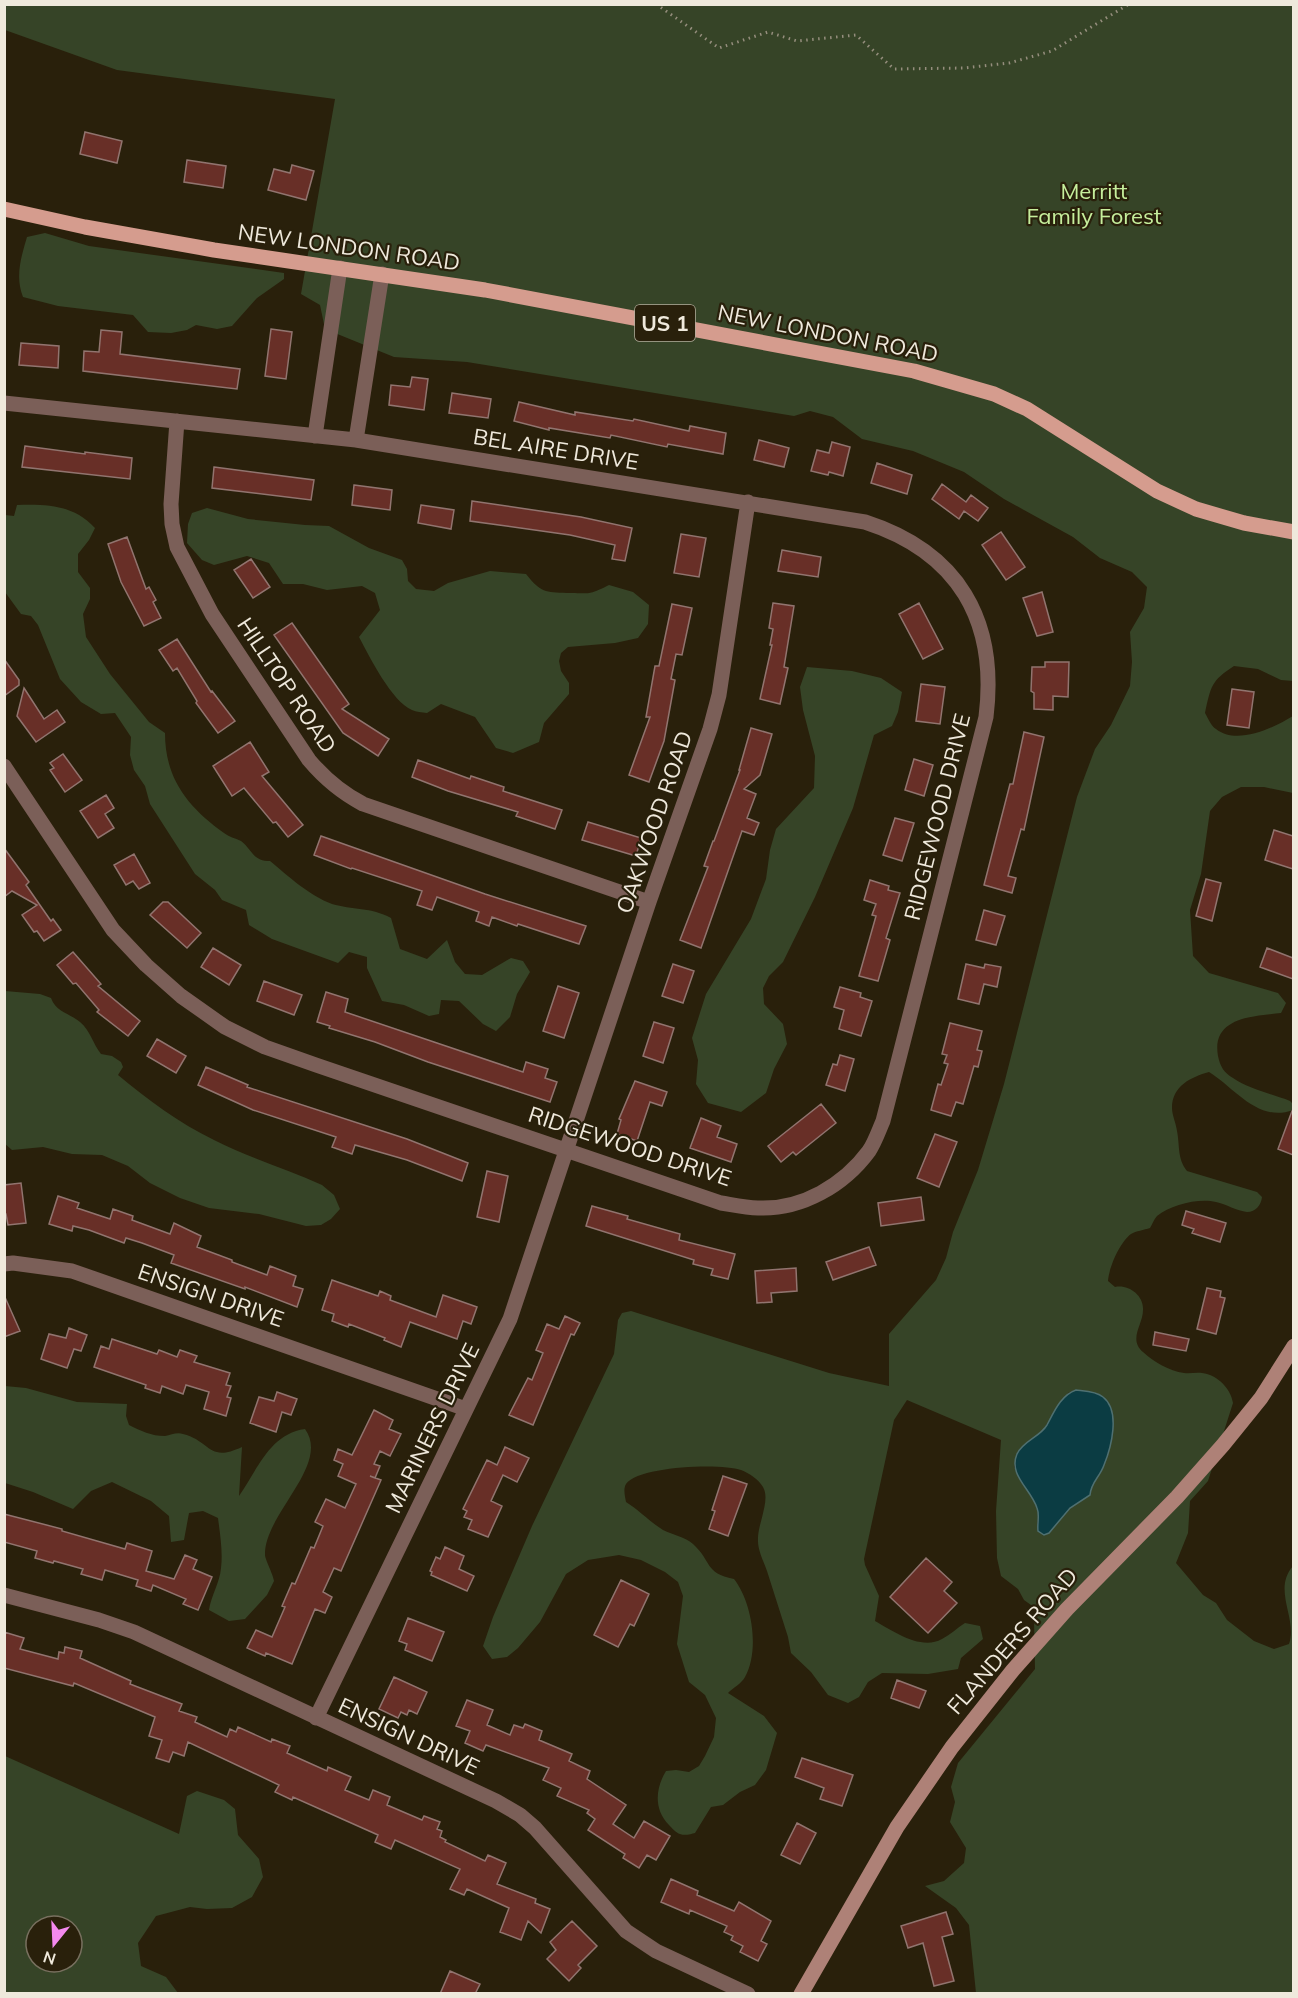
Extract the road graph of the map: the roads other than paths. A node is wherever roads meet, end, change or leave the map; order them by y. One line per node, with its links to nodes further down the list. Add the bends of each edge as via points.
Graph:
1 (4, 209): 2 (main road, NEW LONDON ROAD / US 1, via 214,250)
2 (340, 268): 3 (main road, NEW LONDON ROAD / US 1); 6 (street)
3 (382, 274): 7 (street); 9 (main road, NEW LONDON ROAD / US 1, via 873,362 953,382 1027,409 1157,491 1196,509)
4 (4, 403): 5 (street, BEL AIRE DRIVE)
5 (177, 421): 6 (street, BEL AIRE DRIVE); 11 (street, HILLTOP ROAD, via 171,504 177,547 212,614 320,773 363,804)
6 (315, 436): 7 (street, BEL AIRE DRIVE)
7 (356, 440): 8 (street, BEL AIRE DRIVE)
8 (748, 502): 11 (street, OAKWOOD ROAD, via 719,695); 12 (street, RIDGEWOOD DRIVE, via 865,522 924,550 958,584 986,649 986,717 883,1121 871,1149 847,1176 820,1194 790,1205 759,1208 721,1203)
9 (1293, 532)
10 (4, 766): 12 (street, RIDGEWOOD DRIVE, via 113,930 181,996 225,1027 265,1047)
11 (649, 902): 12 (street, OAKWOOD ROAD)
12 (567, 1149): 15 (street, MARINERS DRIVE, via 510,1319)
13 (4, 1264): 15 (street, ENSIGN DRIVE, via 72,1271)
14 (1293, 1346): 19 (street, FLANDERS ROAD, via 1261,1398 1223,1445 1067,1609 952,1747 897,1827)
15 (466, 1409): 17 (street, MARINERS DRIVE)
16 (4, 1595): 17 (street, ENSIGN DRIVE, via 134,1632)
17 (316, 1718): 18 (street, ENSIGN DRIVE, via 508,1808 541,1834 633,1936 656,1951)
18 (748, 1994)
19 (801, 1994)

